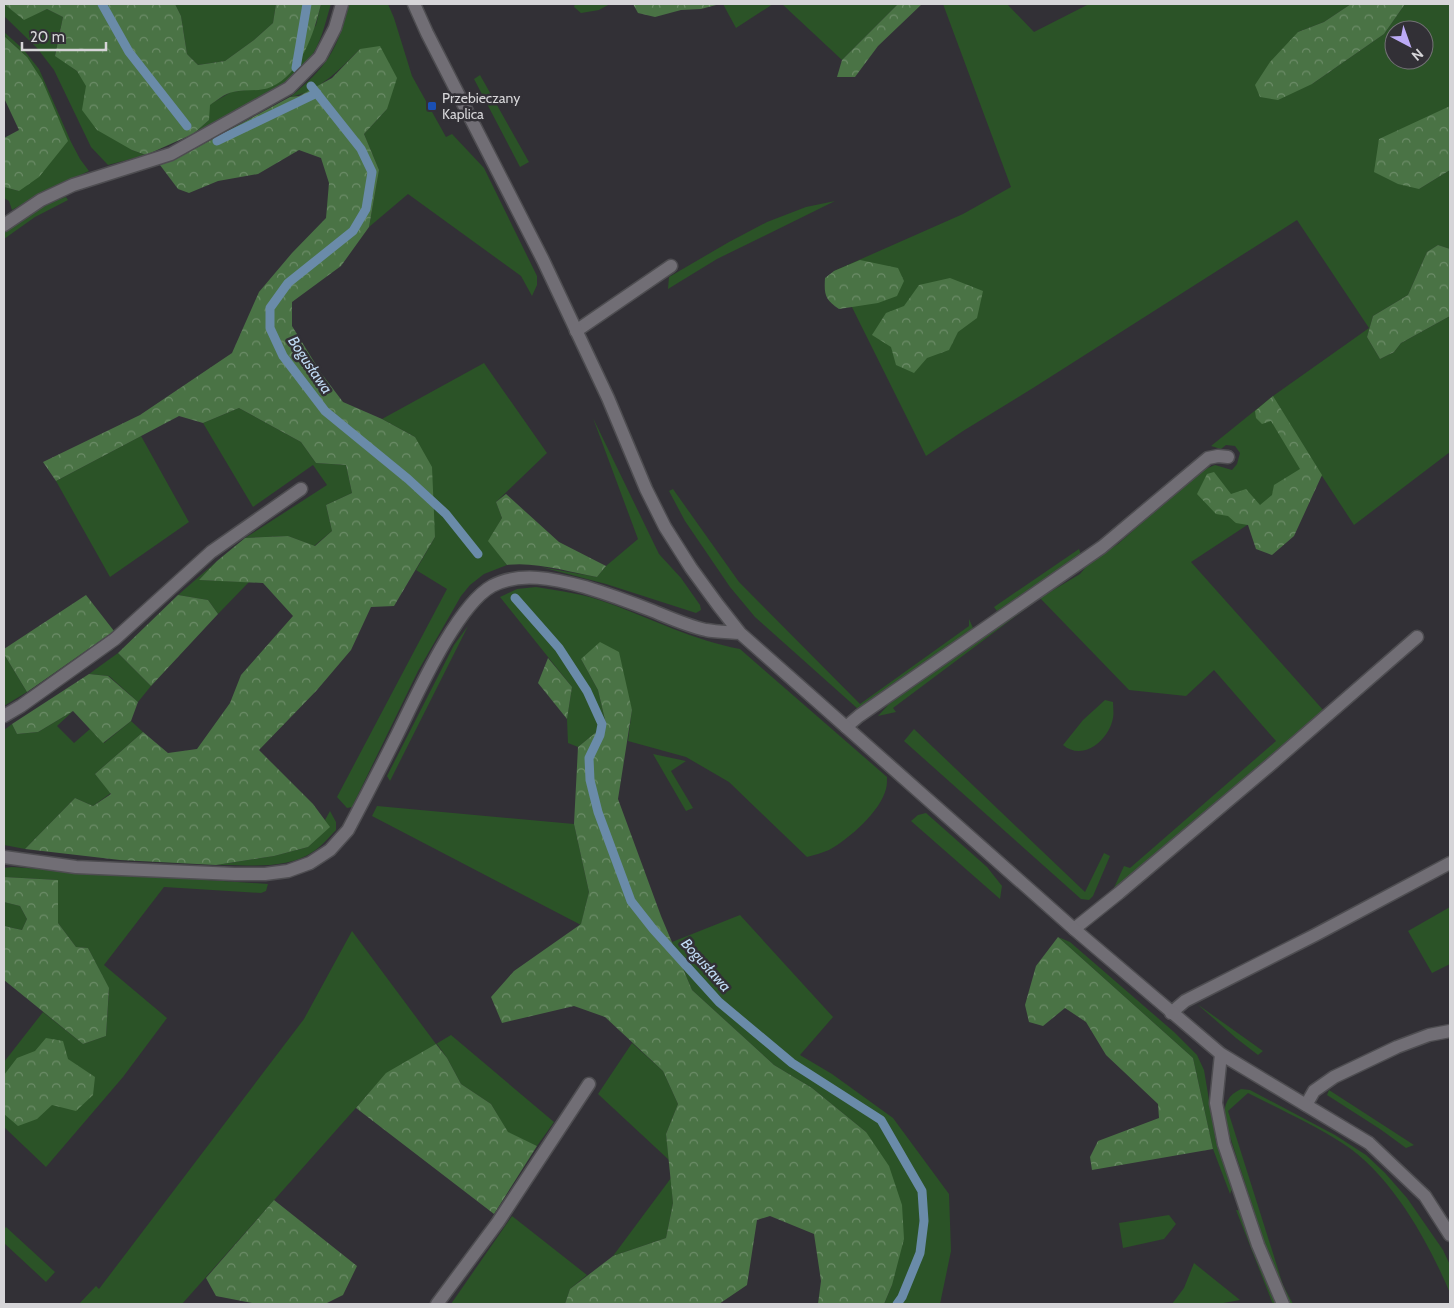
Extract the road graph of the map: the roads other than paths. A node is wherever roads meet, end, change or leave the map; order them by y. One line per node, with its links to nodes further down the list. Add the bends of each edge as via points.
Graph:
1 (342, 4): 3 (street, via 335,28 320,57 289,88 171,154 73,185 41,200)
2 (414, 4): 5 (street)
3 (4, 225)
4 (671, 266): 5 (street)
5 (576, 331): 8 (street, via 666,527 696,575)
6 (1228, 457): 11 (street, via 1208,458 1102,547)
7 (301, 489): 10 (street, via 211,552 115,639)
8 (740, 633): 11 (street); 12 (street, via 706,630 628,601 556,580 509,579 478,596 448,637 348,830 330,850 310,863 288,871 236,874 76,867)
9 (1417, 637): 14 (street)
10 (4, 716)
11 (846, 726): 14 (street)
12 (4, 857)
13 (1450, 863): 15 (street, via 1185,1001)
14 (1074, 929): 15 (street)
15 (1171, 1014): 17 (street)
16 (1450, 1031): 19 (street, via 1397,1047 1334,1077 1314,1091)
17 (1221, 1054): 19 (street); 22 (street, via 1216,1103 1224,1144)
18 (589, 1084): 21 (street, via 498,1222)
19 (1306, 1105): 20 (street, via 1369,1143 1425,1196)
20 (1450, 1235)
21 (437, 1304)
22 (1282, 1304)

